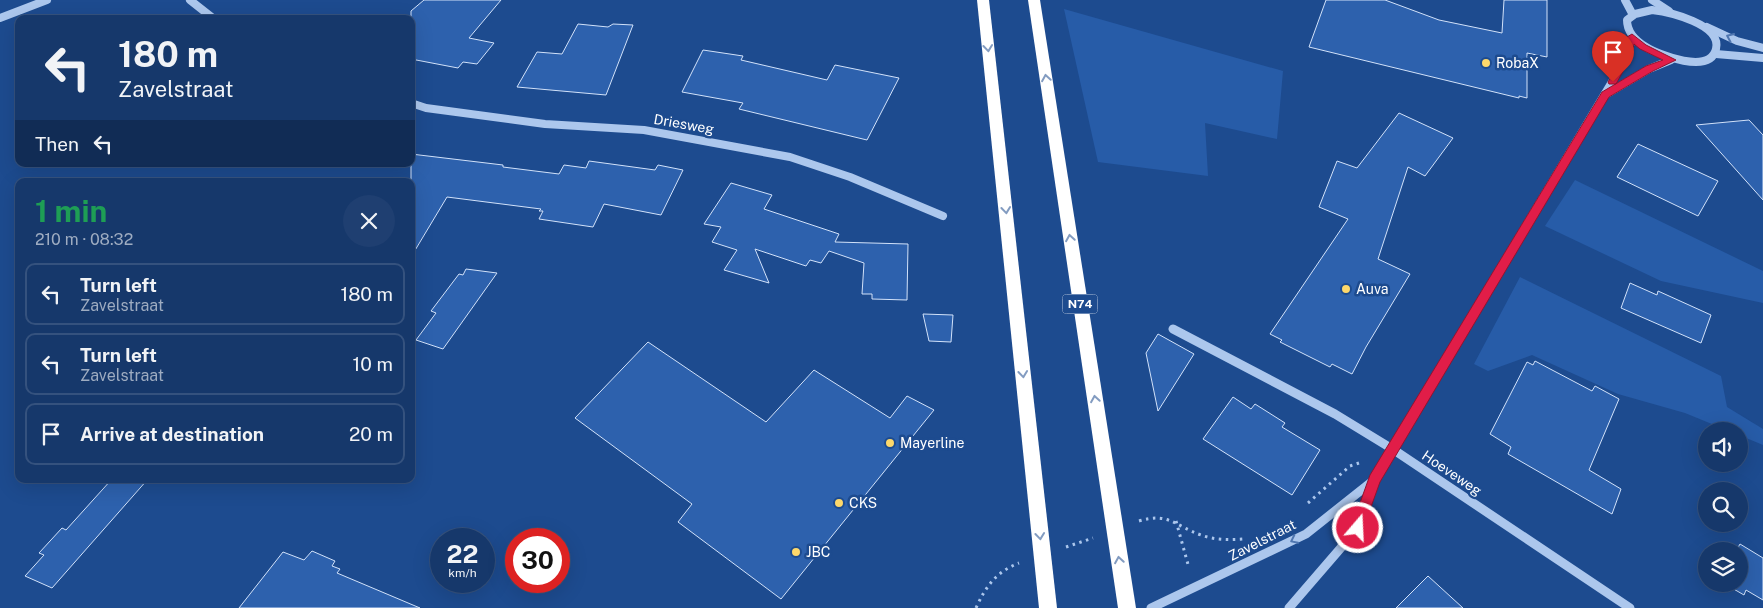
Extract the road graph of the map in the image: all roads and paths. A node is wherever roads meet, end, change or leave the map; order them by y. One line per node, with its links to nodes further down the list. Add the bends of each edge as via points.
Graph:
1 (47, 0): 10 (street)
2 (190, 0): 8 (street)
3 (983, 0): 27 (highway, one-way to 27)
4 (1034, 0): 25 (highway, N74, one-way to 4)
5 (1625, 0): 9 (street)
6 (1652, 0): 7 (street)
7 (1672, 12): 9 (street, via 1652,10); 11 (street)
8 (209, 15)
9 (1633, 15): 12 (street, Zavelstraat, via 1627,21)
10 (0, 18)
11 (1698, 23): 13 (street, one-way to 11, via 1737,41); 14 (street, via 1715,39)
12 (1632, 37): 16 (street, Zavelstraat, via 1643,47); 17 (street, Zavelstraat, via 1628,55)
13 (1763, 48)
14 (1716, 54): 15 (street); 16 (street, Zavelstraat, via 1700,62)
15 (1763, 58)
16 (1672, 60): 17 (street, Zavelstraat, via 1649,68)
17 (1605, 95): 21 (street, Zavelstraat)
18 (415, 104): 19 (street, Driesweg, via 545,124 644,130 790,157 850,177)
19 (943, 216)
20 (1173, 329): 21 (street, Hoeveweg, via 1335,414)
21 (1394, 450): 22 (street, Zavelstraat); 23 (path, via 1350,466); 34 (street, Hoeveweg)
22 (1374, 479): 28 (street, Zavelstraat, one-way to 28, via 1306,534); 33 (street, Zavelstraat, via 1358,528)
23 (1300, 509)
24 (1175, 520): 25 (path, via 1152,516); 26 (path, via 1202,535 1234,540); 28 (path)
25 (1115, 531): 27 (path); 31 (highway, N74, one-way to 25)
26 (1248, 538)
27 (1042, 555): 29 (path, via 1002,568 983,591); 30 (highway)
28 (1193, 588): 32 (street, Zavelstraat)
29 (976, 608)
30 (1048, 608)
31 (1126, 608)
32 (1151, 608)
33 (1289, 608)
34 (1630, 608)

